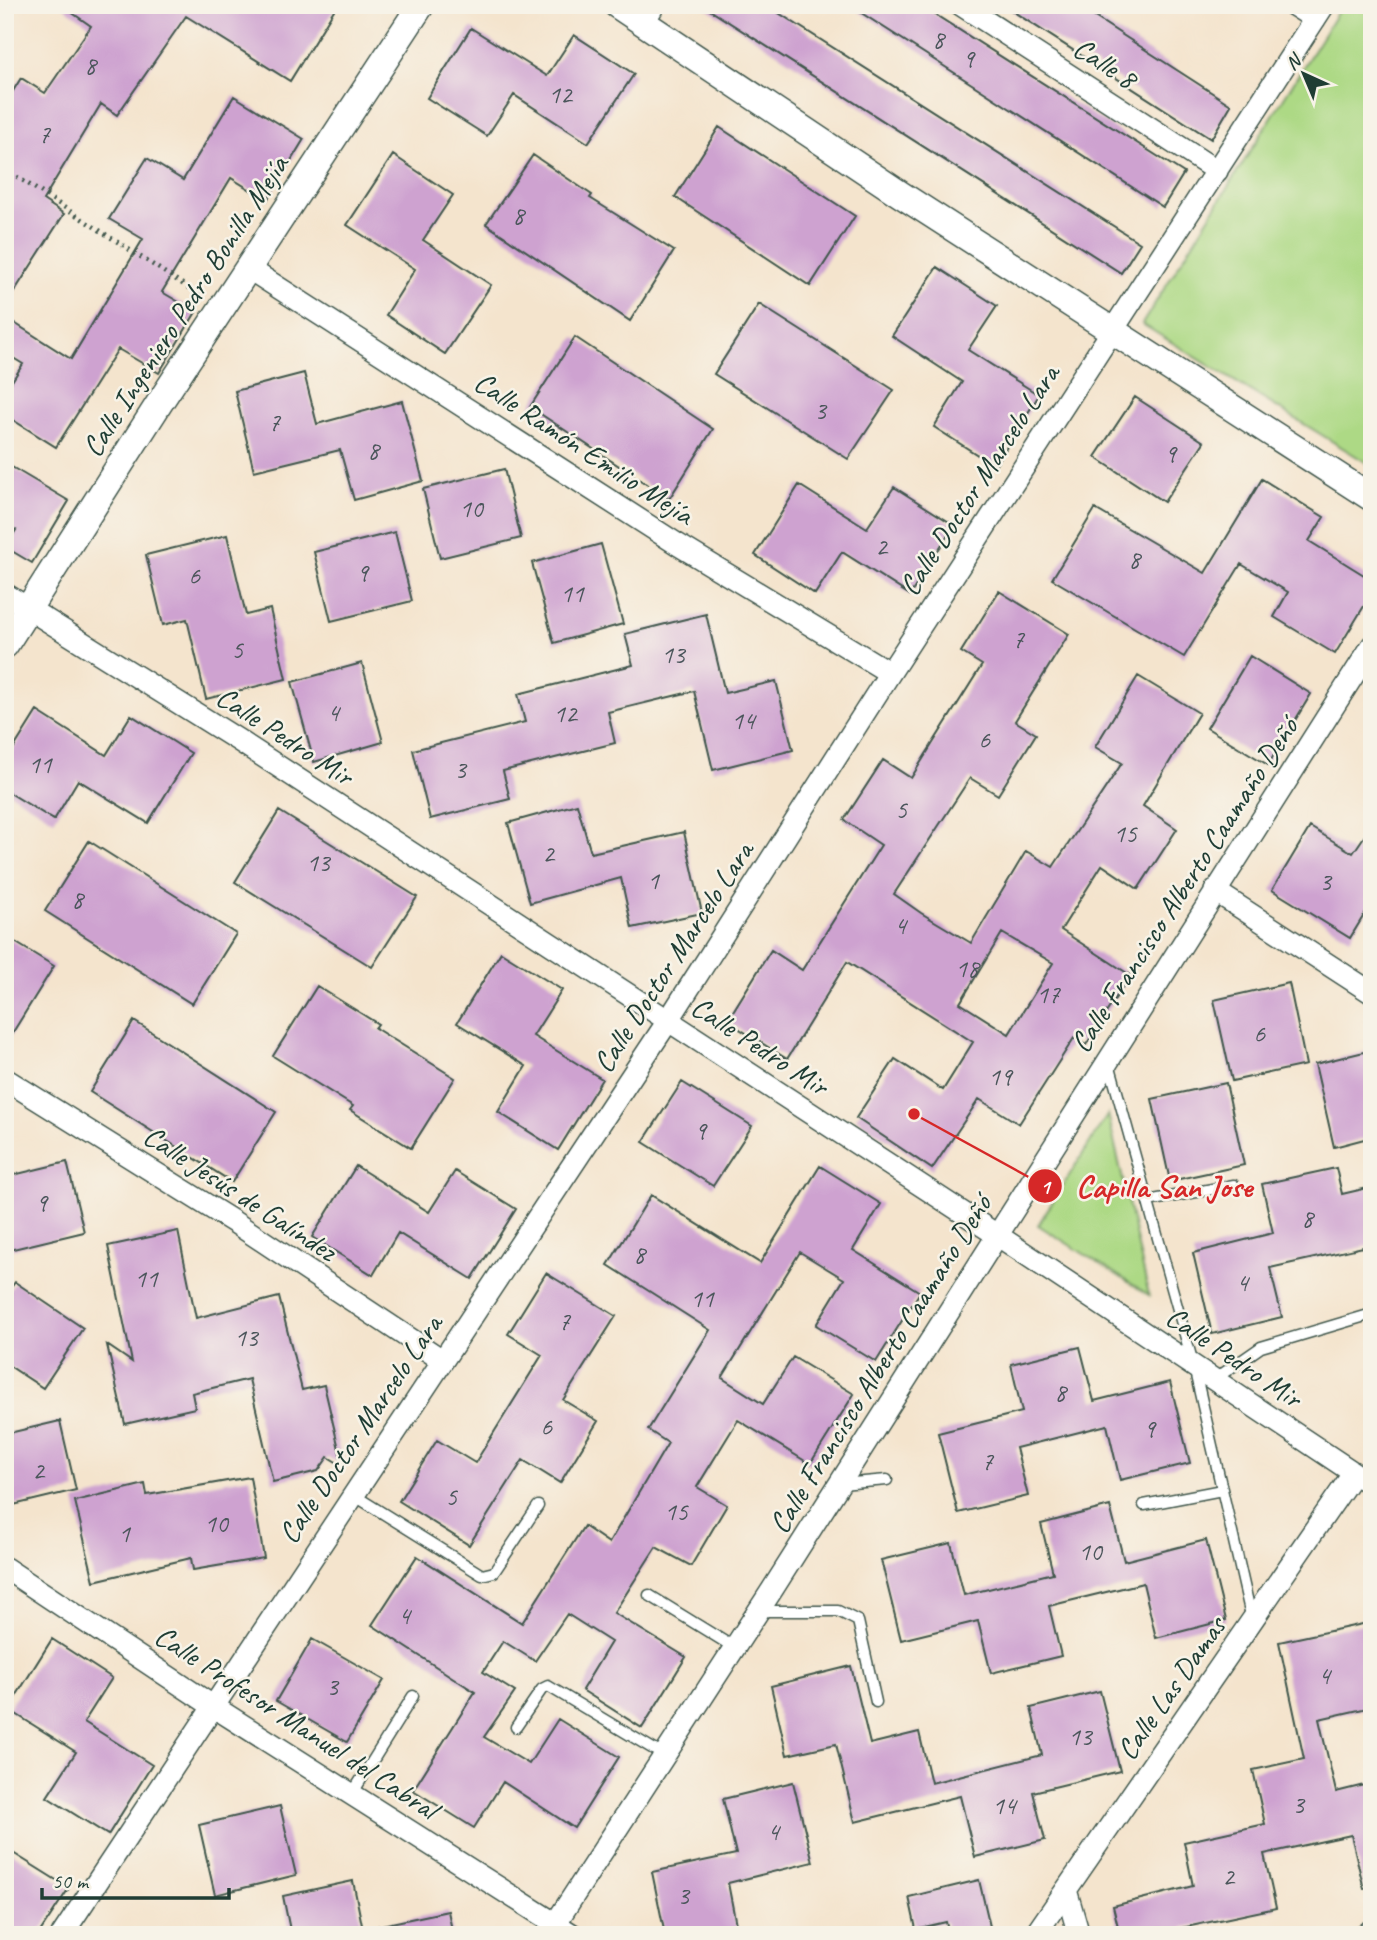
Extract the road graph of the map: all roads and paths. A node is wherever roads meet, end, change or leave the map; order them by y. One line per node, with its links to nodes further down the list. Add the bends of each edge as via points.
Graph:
1 (421, 5): 9 (street, Calle Ingeniero Pedro Bonilla Mejía)
2 (617, 5): 6 (street)
3 (961, 5): 8 (street, Calle 8)
4 (1293, 5): 5 (street)
5 (1320, 12): 8 (street, Calle Doctor Marcelo Lara)
6 (649, 14): 11 (street)
7 (5, 169): 10 (path)
8 (1217, 171): 11 (street, Calle Doctor Marcelo Lara)
9 (248, 268): 10 (street, Calle Ingeniero Pedro Bonilla Mejía); 17 (street, Calle Ramón Emilio Mejía, via 677,544)
10 (222, 309): 14 (street, Calle Ingeniero Pedro Bonilla Mejía)
11 (1111, 331): 12 (street); 17 (street, Calle Doctor Marcelo Lara)
12 (1372, 498)
13 (5, 594): 14 (street, Calle Pedro Mir)
14 (29, 609): 15 (street, Calle Ingeniero Pedro Bonilla Mejía); 20 (street, Calle Pedro Mir)
15 (5, 645)
16 (1372, 646): 18 (street, Calle Francisco Alberto Caamaño Deñó)
17 (890, 673): 20 (street, Calle Doctor Marcelo Lara)
18 (1215, 891): 19 (street); 21 (street, Calle Francisco Alberto Caamaño Deñó)
19 (1372, 993)
20 (667, 1021): 25 (street, Calle Pedro Mir); 27 (street, Calle Doctor Marcelo Lara)
21 (1108, 1059): 24 (lane); 25 (street, Calle Francisco Alberto Caamaño Deñó)
22 (5, 1079): 27 (street, Calle Jesús de Galíndez, via 234,1222)
23 (1234, 1185): 24 (lane)
24 (1148, 1201): 28 (lane)
25 (997, 1234): 28 (street, Calle Pedro Mir); 32 (street, Calle Francisco Alberto Caamaño Deñó)
26 (1372, 1314): 29 (lane, via 1261,1347)
27 (442, 1360): 35 (street, Calle Doctor Marcelo Lara)
28 (1194, 1367): 29 (street, Calle Pedro Mir); 34 (lane)
29 (1215, 1379): 30 (street, Calle Pedro Mir)
30 (1353, 1474): 33 (street, Calle Pedro Mir); 41 (street, Calle Las Damas)
31 (887, 1480): 32 (lane)
32 (839, 1484): 40 (street, Calle Francisco Alberto Caamaño Deñó)
33 (1372, 1485)
34 (1222, 1490): 36 (lane); 41 (lane)
35 (352, 1493): 37 (lane, via 482,1575 494,1572); 45 (street, Calle Doctor Marcelo Lara)
36 (1144, 1505)
37 (538, 1507)
38 (5, 1568): 45 (street, Calle Profesor Manuel del Cabral)
39 (649, 1595): 42 (lane)
40 (759, 1611): 42 (street, Calle Francisco Alberto Caamaño Deñó); 44 (lane, via 838,1611 858,1621)
41 (1252, 1623): 49 (street, Calle Las Damas)
42 (735, 1647): 47 (street, Calle Francisco Alberto Caamaño Deñó)
43 (413, 1696): 48 (lane)
44 (876, 1702)
45 (211, 1705): 48 (street, Calle Profesor Manuel del Cabral); 52 (street, Calle Doctor Marcelo Lara)
46 (516, 1727): 47 (lane, via 548,1686)
47 (665, 1756): 50 (street, Calle Francisco Alberto Caamaño Deñó)
48 (352, 1794): 50 (street, Calle Profesor Manuel del Cabral)
49 (1066, 1890): 54 (street, Calle Las Damas); 55 (street)
50 (552, 1929): 53 (street, Calle Profesor Manuel del Cabral)
51 (1372, 1930): 56 (street)
52 (62, 1935)
53 (573, 1935)
54 (1035, 1935)
55 (1079, 1935)
56 (1364, 1935)

